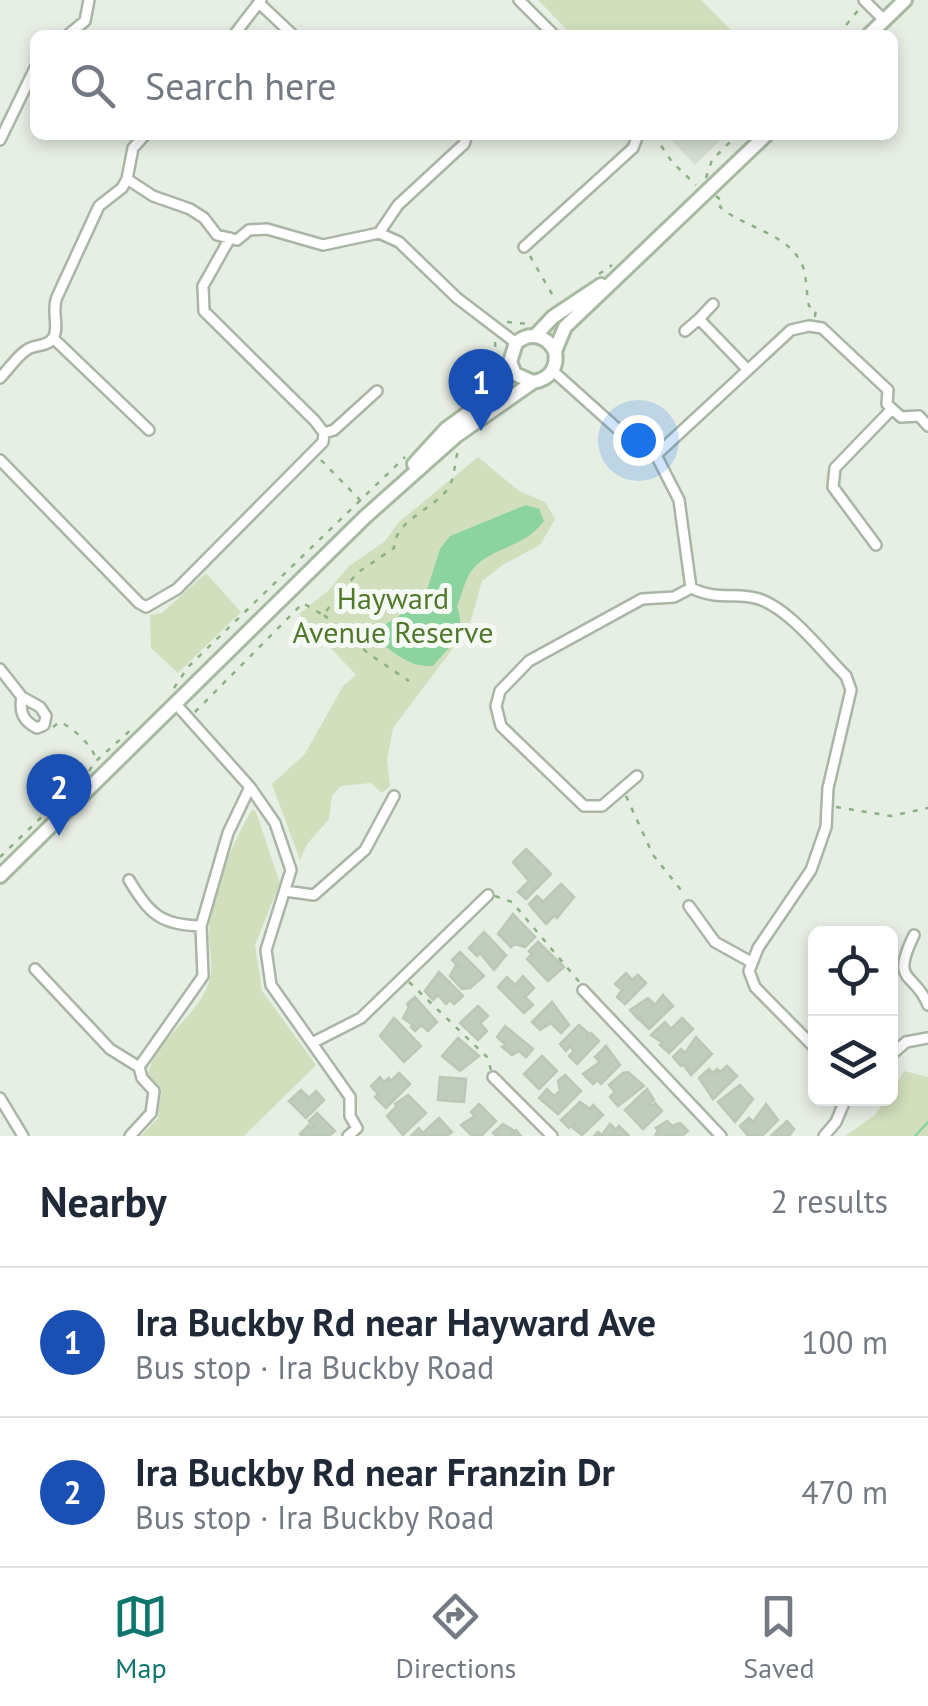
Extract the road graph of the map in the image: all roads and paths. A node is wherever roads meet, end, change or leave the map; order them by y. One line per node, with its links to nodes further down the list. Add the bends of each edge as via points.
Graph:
1 (88, 0): 7 (street, via 85,20)
2 (519, 0): 10 (street)
3 (905, 0): 6 (street)
4 (260, 1): 8 (street); 9 (street)
5 (865, 1): 6 (street); 11 (path)
6 (884, 20): 12 (street)
7 (74, 30)
8 (238, 30)
9 (288, 30)
10 (549, 30)
11 (842, 30)
12 (874, 30)
13 (30, 78): 14 (street)
14 (0, 140)
15 (141, 140): 21 (street)
16 (465, 140): 23 (street, via 398,205)
17 (636, 140): 25 (street)
18 (657, 140): 19 (path, via 697,186)
19 (731, 140)
20 (761, 140): 22 (street)
21 (128, 179): 24 (street, via 190,208 217,235); 36 (street, via 99,206 52,308)
22 (709, 190): 26 (street); 30 (path, via 730,216 797,256 809,306 816,310 816,316)
23 (379, 233): 24 (street, via 323,245 267,229); 33 (street, via 399,242)
24 (230, 238): 49 (street, via 203,286 204,311)
25 (524, 247): 29 (path)
26 (618, 267): 27 (path, via 600,271); 35 (street); 38 (street, via 565,327)
27 (598, 279)
28 (713, 304): 31 (street)
29 (559, 307)
30 (805, 317)
31 (699, 319): 34 (street); 40 (street)
32 (540, 321): 33 (path, via 507,322)
33 (502, 329): 37 (street); 45 (path, via 495,339 498,368)
34 (685, 331)
35 (536, 335): 37 (street); 38 (street)
36 (53, 338): 42 (street, via 28,349); 48 (street)
37 (516, 343): 39 (street)
38 (555, 351): 41 (street)
39 (512, 369): 43 (street); 56 (street, via 484,402 446,428)
40 (748, 370): 46 (street, via 791,330 822,328 888,390); 53 (street)
41 (553, 371): 43 (street); 53 (street, via 641,450)
42 (0, 378)
43 (533, 382): 56 (street, via 456,436)
44 (377, 391): 49 (street)
45 (456, 408)
46 (892, 409): 47 (street, via 901,418 919,416); 57 (street, via 835,468 833,487)
47 (928, 426)
48 (148, 430)
49 (324, 433): 52 (street)
50 (460, 446): 59 (path, via 448,488 402,529 388,556 357,573)
51 (415, 448): 55 (path)
52 (313, 452): 54 (street, via 178,588 146,607); 55 (path)
53 (656, 455): 58 (street, via 678,500)
54 (0, 460)
55 (360, 500): 56 (path); 63 (path, via 188,667)
56 (365, 517): 63 (street)
57 (876, 544)
58 (692, 588): 71 (street, via 642,599 529,662 500,691 501,726 584,806 602,806); 73 (street, via 710,597 756,597 778,607 846,676 851,690)
59 (323, 615): 61 (path); 64 (path, via 304,603)
60 (0, 668): 62 (street)
61 (409, 681)
62 (22, 697): 65 (street, via 40,707); 65 (street, via 24,718 37,728)
63 (174, 698): 64 (street); 77 (street)
64 (189, 718): 70 (street)
65 (44, 725): 67 (path, via 66,724)
66 (132, 729): 67 (path)
67 (96, 761): 68 (path)
68 (86, 776)
69 (638, 776): 71 (street)
70 (250, 787): 79 (street, via 275,823 292,870); 82 (street, via 228,833)
71 (622, 789): 81 (path, via 652,855)
72 (394, 796): 79 (street, via 364,850 314,895)
73 (826, 806): 75 (path, via 892,816); 84 (street, via 826,827 810,870)
74 (52, 808): 76 (path)
75 (928, 808)
76 (0, 857)
77 (0, 876)
78 (129, 880): 82 (street, via 146,908 171,925)
79 (285, 890): 91 (street, via 266,950 271,985)
80 (488, 895): 86 (street); 87 (path, via 512,902)
81 (689, 906): 84 (street, via 715,942)
82 (201, 926): 93 (street, via 202,976)
83 (914, 936): 88 (street, via 904,969)
84 (752, 962): 90 (street, via 755,988)
85 (35, 969): 93 (street, via 110,1048)
86 (404, 978): 91 (street, via 361,1018); 94 (path, via 487,1057)
87 (583, 990): 102 (street)
88 (928, 1005)
89 (928, 1038): 92 (street)
90 (808, 1041)
91 (312, 1044): 97 (street, via 350,1097 350,1116)
92 (898, 1049)
93 (139, 1067): 99 (street, via 154,1091 151,1113)
94 (493, 1077): 101 (street)
95 (0, 1098): 98 (street)
96 (843, 1106): 103 (street)
97 (360, 1132): 100 (street)
98 (24, 1136)
99 (130, 1136)
100 (348, 1136)
101 (552, 1136)
102 (721, 1136)
103 (824, 1136)

